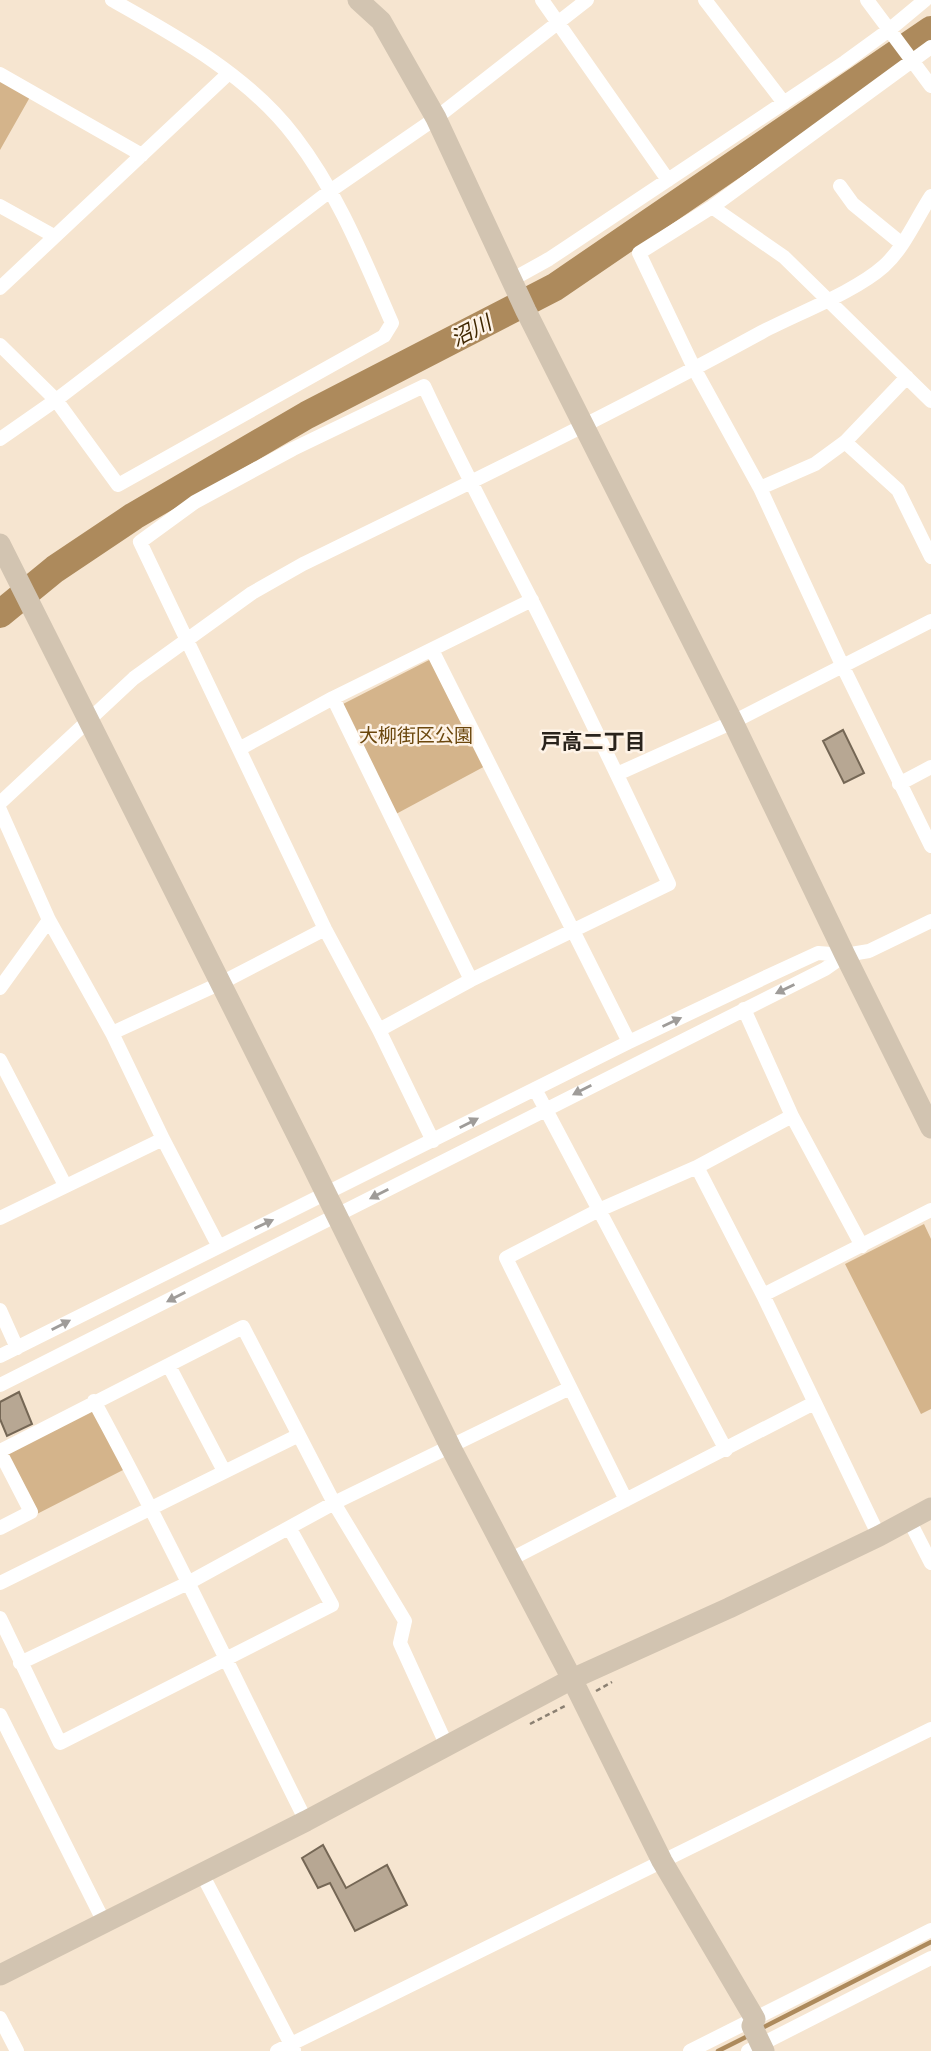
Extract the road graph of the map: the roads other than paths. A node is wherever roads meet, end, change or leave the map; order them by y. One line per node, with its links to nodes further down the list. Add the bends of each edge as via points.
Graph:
1 (112, 0): 8 (street)
2 (358, 0): 17 (street, via 387,30)
3 (542, 0): 9 (street)
4 (587, 0): 9 (street)
5 (705, 0): 16 (street)
6 (867, 0): 10 (street)
7 (925, 0): 10 (street)
8 (135, 6): 13 (street)
9 (558, 21): 17 (street); 19 (street)
10 (892, 33): 12 (street); 16 (street)
11 (931, 47): 12 (street)
12 (911, 61): 15 (street); 24 (street)
13 (229, 73): 18 (street); 21 (street, via 295,136)
14 (0, 74): 18 (street)
15 (931, 86)
16 (784, 103): 19 (street)
17 (436, 118): 21 (street); 27 (street)
18 (142, 155): 25 (street)
19 (668, 180): 27 (street)
20 (840, 186): 26 (street, via 853,204)
21 (330, 191): 33 (street); 33 (street, via 392,323 384,336 118,485)
22 (931, 196): 26 (street)
23 (0, 206): 25 (street)
24 (712, 207): 29 (street, via 784,257); 31 (street, via 639,253)
25 (54, 236): 28 (street)
26 (902, 244): 29 (street, via 884,266)
27 (513, 283): 35 (street)
28 (0, 288)
29 (828, 298): 31 (street); 32 (street)
30 (0, 345): 33 (street)
31 (695, 370): 35 (street); 39 (street)
32 (907, 377): 34 (street); 37 (street)
33 (56, 400): 36 (street)
34 (931, 401)
35 (583, 425): 38 (street); 50 (street)
36 (0, 439)
37 (845, 442): 39 (street, via 815,464); 41 (street, via 898,490)
38 (470, 482): 43 (street); 45 (street, via 303,564); 45 (street, via 424,386 195,502 140,542)
39 (760, 488): 47 (street)
40 (0, 544): 42 (street)
41 (931, 557)
42 (5, 571): 49 (street)
43 (532, 600): 46 (street); 53 (street)
44 (931, 621): 47 (street)
45 (187, 639): 49 (street); 51 (street)
46 (432, 650): 48 (street); 61 (street)
47 (842, 667): 50 (street); 54 (street)
48 (333, 698): 51 (street); 63 (street)
49 (89, 718): 55 (street); 64 (street)
50 (733, 722): 53 (street); 62 (street)
51 (239, 749): 60 (street)
52 (931, 767): 54 (street)
53 (617, 774): 61 (street, via 669,884)
54 (899, 783): 57 (street)
55 (0, 803)
56 (0, 810): 58 (street)
57 (931, 846)
58 (49, 920): 65 (street); 68 (street)
59 (931, 921): 62 (street, via 869,951)
60 (324, 929): 64 (street); 67 (street)
61 (573, 930): 63 (street); 69 (street)
62 (845, 955): 66 (street, one-way to 66); 69 (street, one-way to 62, via 818,953); 74 (street)
63 (471, 980): 67 (street)
64 (221, 983): 68 (street); 79 (street)
65 (0, 988)
66 (744, 1009): 72 (street, one-way to 72); 73 (street)
67 (379, 1030): 76 (street)
68 (112, 1033): 75 (street)
69 (629, 1042): 71 (street)
70 (0, 1060): 78 (street)
71 (535, 1089): 72 (street); 76 (street, one-way to 71)
72 (546, 1108): 80 (street); 82 (street, one-way to 82)
73 (792, 1116): 77 (street); 85 (street)
74 (931, 1128)
75 (163, 1139): 78 (street); 84 (street)
76 (433, 1141): 79 (street)
77 (696, 1167): 80 (street); 86 (street)
78 (65, 1185): 83 (street)
79 (327, 1194): 82 (street); 84 (street, one-way to 79)
80 (599, 1210): 92 (street, via 506,1258); 97 (street)
81 (931, 1210): 85 (street)
82 (337, 1216): 91 (street, one-way to 91); 96 (street)
83 (0, 1218)
84 (218, 1245): 88 (street, one-way to 84)
85 (862, 1246): 86 (street)
86 (762, 1295): 94 (street)
87 (0, 1310): 88 (street)
88 (17, 1348): 89 (street)
89 (0, 1356)
90 (169, 1366): 93 (street); 95 (street, via 243,1328); 99 (street)
91 (0, 1385)
92 (570, 1388): 96 (street); 100 (street)
93 (94, 1401): 98 (street); 103 (street)
94 (814, 1403): 97 (street); 107 (street)
95 (297, 1436): 99 (street); 101 (street)
96 (450, 1446): 101 (street); 108 (street)
97 (726, 1450): 100 (street)
98 (0, 1452): 105 (street, via 31,1513)
99 (224, 1471): 103 (street)
100 (626, 1500): 108 (street)
101 (334, 1503): 106 (street); 118 (street, via 405,1621 400,1643)
102 (931, 1508): 104 (street)
103 (152, 1509): 110 (street); 111 (street)
104 (909, 1520): 107 (street); 109 (street)
105 (0, 1528)
106 (290, 1529): 111 (street); 113 (street, via 332,1605)
107 (879, 1536): 115 (street)
108 (509, 1560): 115 (street)
109 (931, 1563)
110 (0, 1583)
111 (188, 1583): 113 (street); 114 (street)
112 (0, 1618): 114 (street)
113 (225, 1659): 114 (street, via 60,1743); 119 (street)
114 (20, 1663)
115 (572, 1679): 118 (street); 120 (street)
116 (0, 1715): 122 (street)
117 (931, 1729): 120 (street)
118 (447, 1746): 119 (street)
119 (306, 1821): 121 (street)
120 (662, 1861): 127 (street); 128 (street)
121 (202, 1874): 122 (street); 128 (street)
122 (104, 1922): 125 (street)
123 (931, 1930): 127 (street)
124 (931, 1958): 127 (street)
125 (0, 1975)
126 (0, 2018): 129 (street)
127 (757, 2039): 131 (street)
128 (292, 2047): 130 (street)
129 (17, 2051)
130 (277, 2051)
131 (691, 2051)

